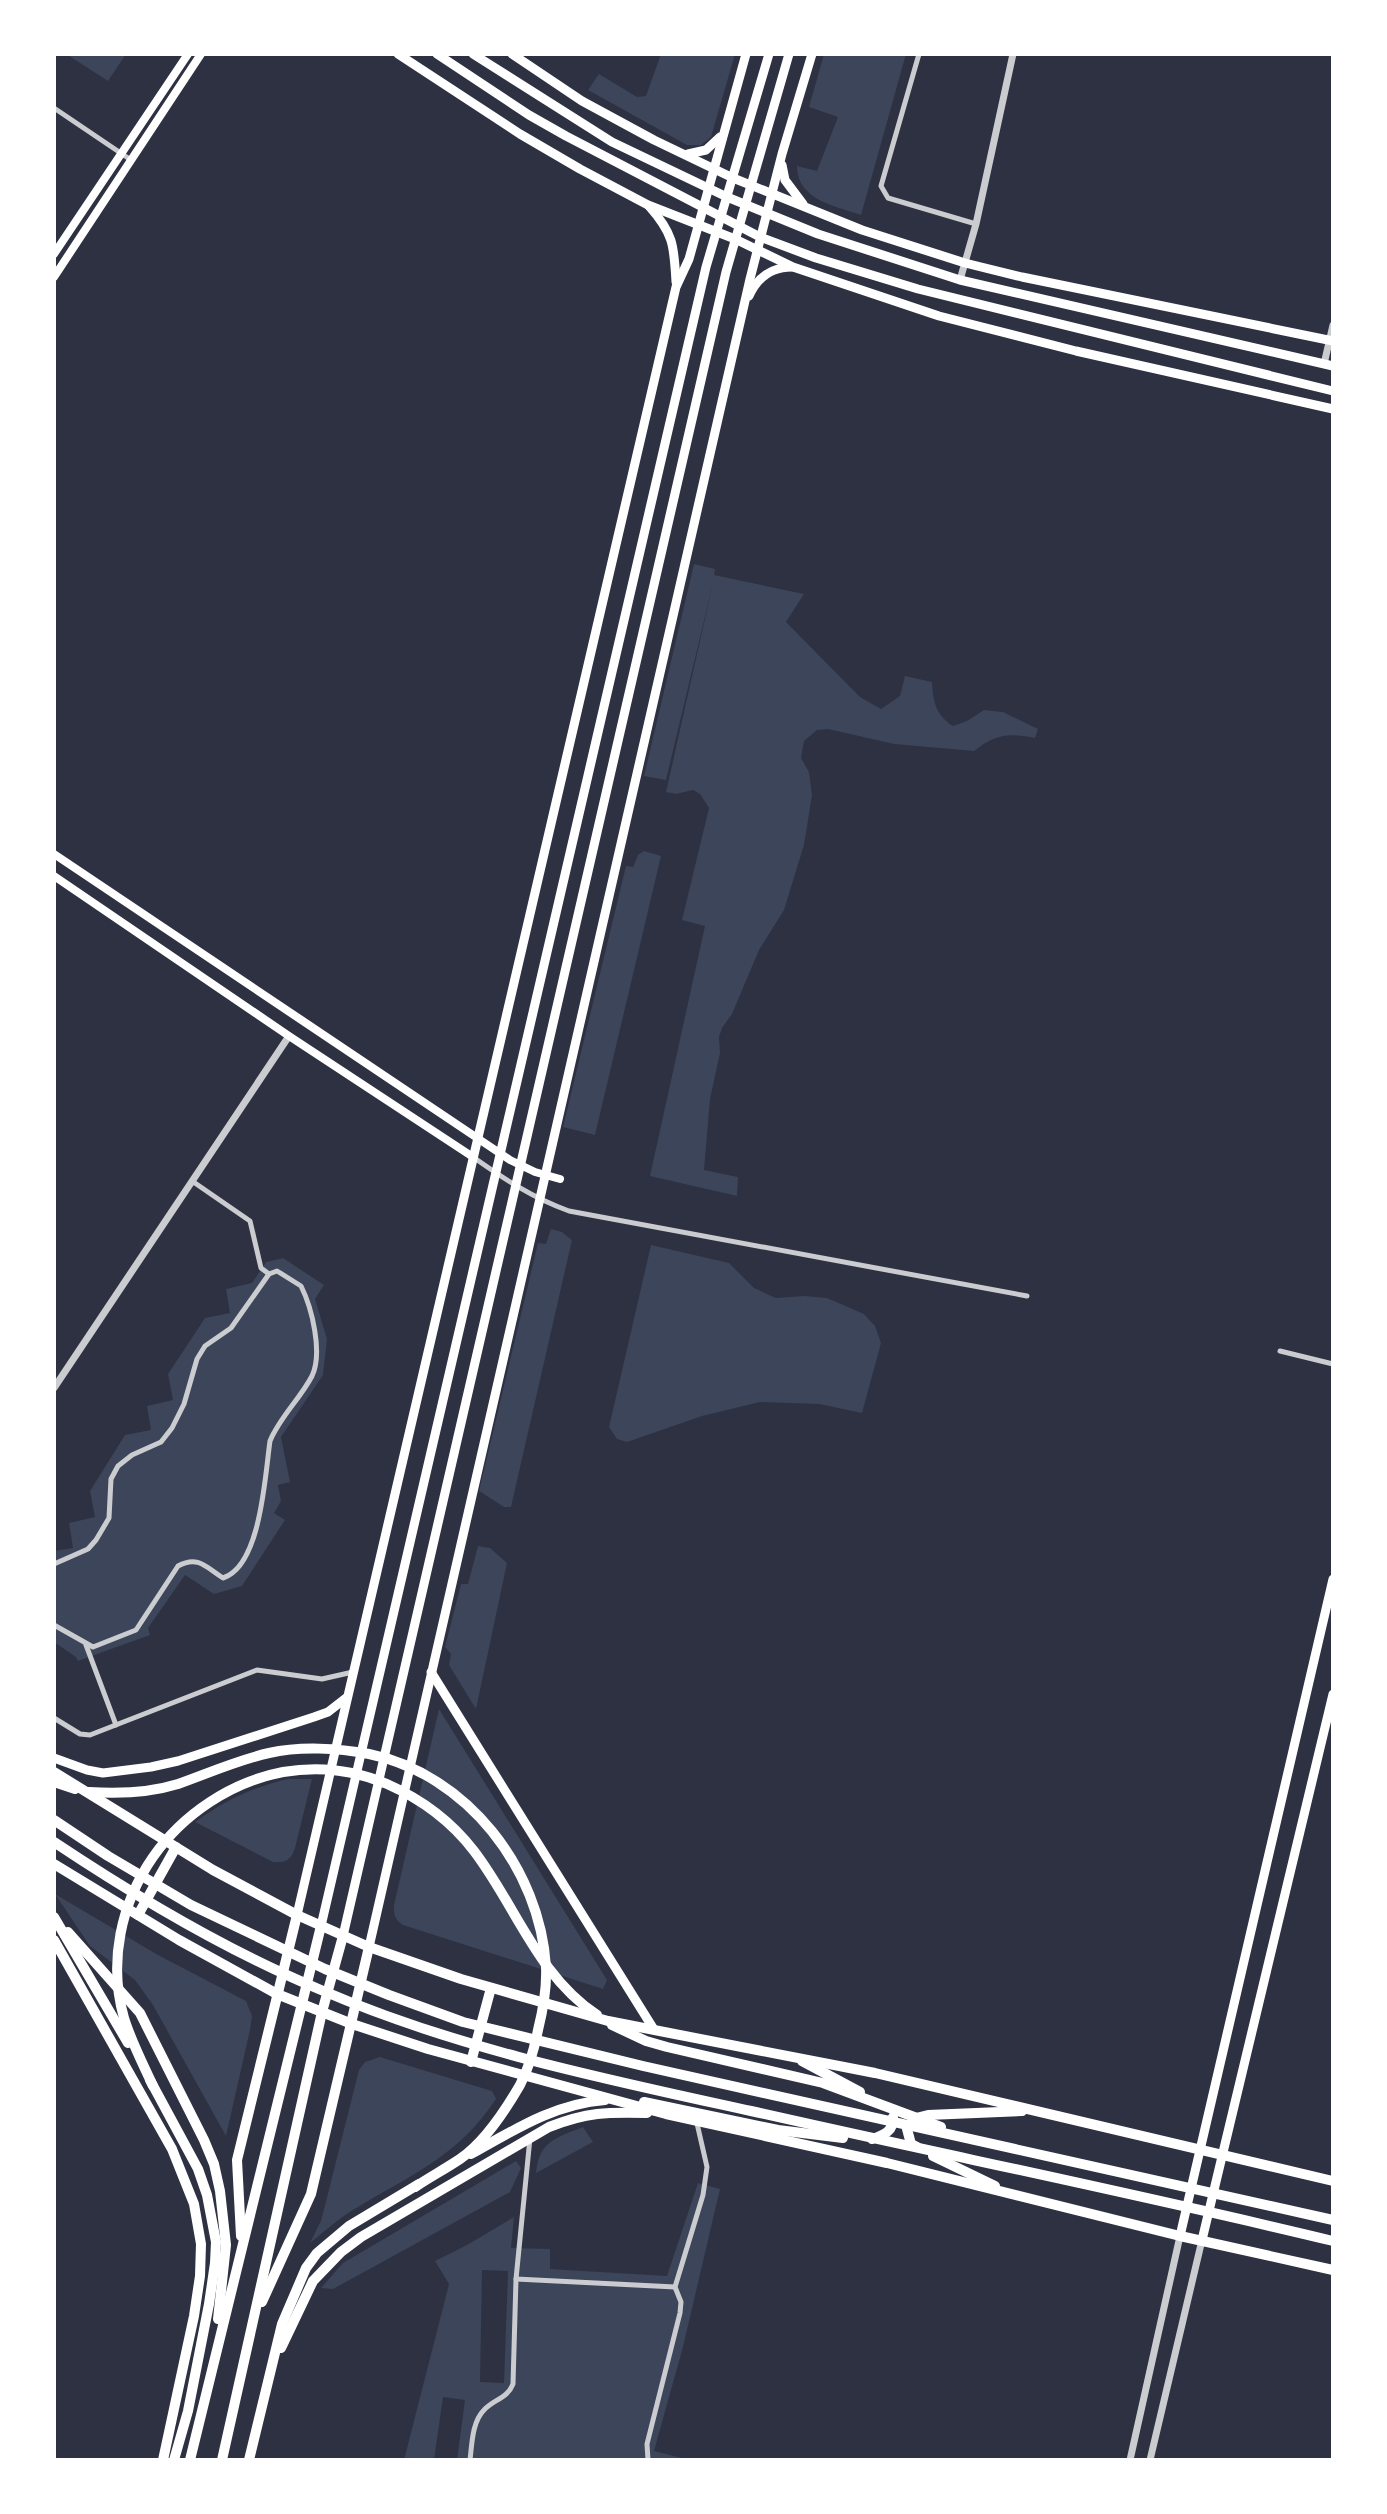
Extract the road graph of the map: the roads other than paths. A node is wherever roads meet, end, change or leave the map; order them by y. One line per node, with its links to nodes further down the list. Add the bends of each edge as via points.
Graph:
1 (188, 54): 15 (main road)
2 (201, 54): 18 (main road)
3 (398, 54): 25 (main road, via 520,134)
4 (437, 54): 27 (main road, via 529,115)
5 (472, 54): 22 (main road, via 612,142)
6 (512, 54): 16 (main road, via 582,101)
7 (746, 54): 14 (main road)
8 (769, 54): 20 (main road)
9 (789, 54): 21 (main road)
10 (812, 54): 17 (main road)
11 (919, 54): 32 (street, via 881,186 888,198)
12 (1013, 54): 32 (street)
13 (54, 108): 15 (street)
14 (728, 120): 16 (main road, via 712,147 701,153); 19 (main road)
15 (122, 153): 18 (street); 38 (main road)
16 (682, 153): 19 (main road)
17 (782, 154): 23 (main road); 28 (main road, via 785,180)
18 (131, 160): 41 (main road)
19 (713, 169): 20 (main road); 22 (main road)
20 (733, 178): 21 (main road); 24 (main road)
21 (751, 185): 23 (main road); 26 (main road)
22 (708, 188): 24 (main road); 27 (main road)
23 (772, 194): 28 (main road); 29 (main road)
24 (727, 197): 26 (main road); 30 (main road)
25 (648, 205): 31 (main road); 43 (main road, via 672,238)
26 (745, 205): 29 (main road); 33 (main road)
27 (703, 208): 30 (main road); 31 (main road)
28 (810, 209): 39 (main road)
29 (767, 214): 35 (main road); 42 (main road)
30 (721, 217): 33 (main road); 34 (main road)
31 (699, 224): 34 (main road); 43 (main road)
32 (976, 224): 39 (street)
33 (739, 225): 35 (main road); 36 (main road)
34 (716, 231): 36 (main road); 54 (main road)
35 (760, 237): 37 (main road); 48 (main road, via 918,289)
36 (735, 239): 37 (main road); 56 (main road)
37 (757, 249): 40 (main road); 44 (main road)
38 (54, 254)
39 (965, 262): 42 (street); 46 (main road)
40 (793, 267): 44 (main road, via 761,278); 49 (main road, via 939,316)
41 (54, 277)
42 (960, 280): 47 (main road)
43 (677, 287): 53 (main road)
44 (741, 314): 58 (main road)
45 (1333, 325): 46 (street)
46 (1331, 341): 47 (street)
47 (1328, 365)
48 (1333, 391)
49 (1333, 409)
50 (54, 855): 53 (main road)
51 (54, 876): 52 (main road)
52 (289, 1036): 55 (main road); 60 (street)
53 (477, 1138): 54 (main road); 55 (main road)
54 (500, 1153): 56 (main road); 57 (main road)
55 (473, 1157): 57 (street); 72 (main road)
56 (520, 1165): 58 (main road); 61 (main road)
57 (495, 1173): 61 (street); 88 (main road)
58 (546, 1175): 59 (main road); 62 (main road)
59 (560, 1180)
60 (192, 1181): 63 (street, via 250,1221 261,1268); 67 (street)
61 (515, 1187): 62 (street); 89 (main road)
62 (540, 1200): 64 (street, via 569,1211); 73 (main road)
63 (268, 1274): 68 (street, via 231,1328 205,1346 184,1404 161,1443 118,1466 111,1479 109,1518 96,1540 88,1549); 71 (street, via 277,1271 301,1286 317,1337 313,1375 270,1441 258,1530 251,1546 231,1575 223,1578 195,1560 178,1566 136,1630 93,1647)
64 (1027, 1296)
65 (1280, 1352): 66 (street)
66 (1333, 1364)
67 (54, 1388)
68 (54, 1564)
69 (1333, 1579): 108 (main road)
70 (54, 1625): 71 (street)
71 (86, 1645): 77 (street)
72 (353, 1672): 75 (main road); 77 (street, via 322,1679 257,1670)
73 (431, 1672): 91 (main road); 97 (main road)
74 (1333, 1693): 109 (main road)
75 (346, 1698): 78 (main road, via 314,1717 151,1767 103,1773); 86 (main road)
76 (54, 1718): 77 (street, via 80,1734)
77 (116, 1726)
78 (54, 1758)
79 (54, 1772): 83 (highway)
80 (54, 1782): 111 (highway, via 88,1792 132,1793 176,1784 271,1753 344,1751 381,1757 419,1772 466,1804 491,1830 526,1885 536,1915 546,1970 543,2010 531,2060 498,2119 462,2158)
81 (54, 1820): 106 (highway, via 191,1905 325,1969 463,2022)
82 (54, 1842): 107 (highway, via 185,1923 319,1990 384,2015 546,2064)
83 (176, 1847): 85 (highway); 86 (highway)
84 (54, 1864): 85 (highway)
85 (138, 1915): 93 (highway)
86 (297, 1915): 88 (highway); 93 (highway)
87 (54, 1916): 100 (highway); 123 (highway, via 140,2013 214,2164 226,2245)
88 (321, 1926): 89 (highway); 94 (highway)
89 (343, 1936): 91 (highway); 95 (highway)
90 (54, 1940): 124 (highway, via 172,2149 194,2204 201,2244 200,2276)
91 (369, 1947): 92 (highway); 96 (highway)
92 (491, 1988): 97 (highway, via 608,2021); 99 (highway)
93 (276, 1994): 94 (highway); 117 (highway, via 237,2160)
94 (300, 2005): 95 (highway); 117 (highway)
95 (322, 2012): 96 (highway); 121 (highway)
96 (352, 2024): 99 (highway); 121 (highway, via 310,2194)
97 (653, 2028): 98 (highway)
98 (790, 2055): 101 (highway); 105 (highway, via 886,2105 893,2123 887,2133 873,2139)
99 (471, 2062): 102 (highway)
100 (153, 2086): 106 (highway, via 125,2019 118,1974 123,1919 139,1876 174,1830 222,1795 280,1773 337,1770 408,1794 448,1823 485,1868 555,1978 581,2005 612,2025 667,2047 823,2084); 125 (highway, via 198,2169 216,2242 209,2304)
101 (1037, 2110): 108 (highway); 112 (highway, via 928,2115 907,2129 911,2144)
102 (666, 2113): 103 (highway); 104 (highway, via 603,2111 575,2116)
103 (696, 2119): 105 (highway); 120 (street, via 707,2167 703,2196)
104 (530, 2137): 119 (street); 122 (highway, via 341,2252 313,2281)
105 (770, 2137): 112 (highway)
106 (978, 2140): 113 (highway)
107 (900, 2144): 111 (highway, via 778,2130 629,2099 599,2101 534,2119); 116 (highway)
108 (1199, 2150): 109 (highway); 114 (main road)
109 (1223, 2154): 110 (highway); 115 (main road)
110 (1333, 2181)
111 (415, 2187): 122 (highway, via 349,2226 317,2253 282,2324)
112 (1013, 2194): 114 (highway)
113 (1333, 2220)
114 (1180, 2236): 115 (highway); 131 (street)
115 (1202, 2240): 118 (highway); 132 (street)
116 (1333, 2241)
117 (242, 2246): 123 (highway)
118 (1333, 2270)
119 (516, 2279): 120 (street); 129 (street, via 513,2384 509,2394 484,2409 476,2421)
120 (675, 2287): 130 (street, via 680,2313 647,2444)
121 (253, 2322): 127 (highway)
122 (272, 2367): 128 (highway)
123 (202, 2412): 126 (highway)
124 (163, 2460)
125 (174, 2460)
126 (190, 2460)
127 (222, 2460)
128 (248, 2460)
129 (470, 2460)
130 (648, 2460)
131 (1130, 2460)
132 (1150, 2460)

